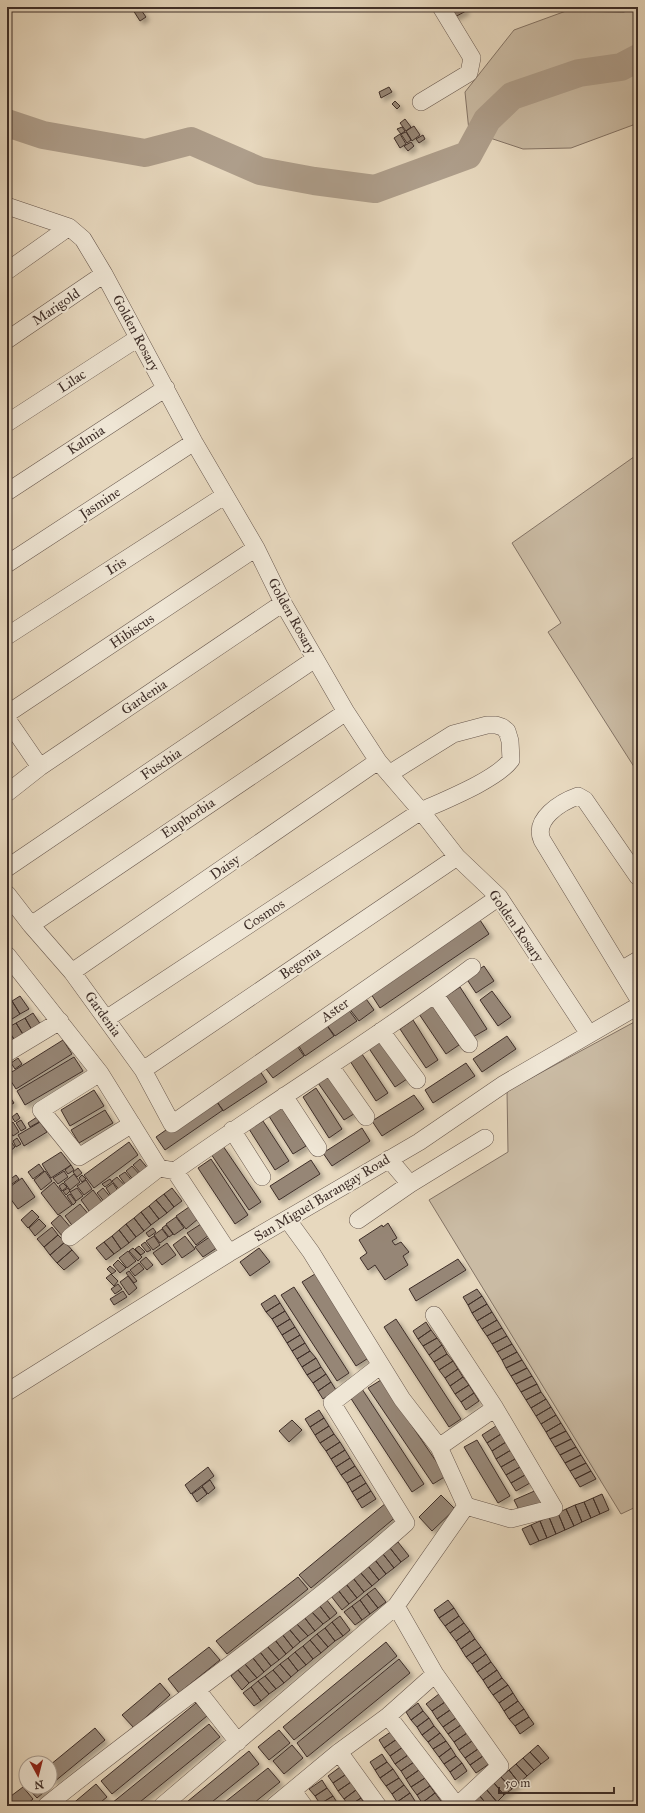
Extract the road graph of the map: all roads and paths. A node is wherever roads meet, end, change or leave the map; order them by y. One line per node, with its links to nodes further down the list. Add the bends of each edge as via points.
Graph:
1 (441, 7): 2 (street, via 472,58 469,73)
2 (421, 102)
3 (7, 206): 4 (street, Golden Rosary)
4 (69, 227): 5 (street); 6 (street, Golden Rosary, via 83,239)
5 (7, 271)
6 (104, 274): 7 (street, Golden Rosary); 8 (street, Marigold)
7 (138, 338): 9 (street, Golden Rosary); 10 (street, Lilac)
8 (7, 340)
9 (166, 388): 11 (street, Golden Rosary); 12 (street, Kalmia)
10 (7, 423)
11 (194, 442): 13 (street, Golden Rosary); 15 (street, Jasmine)
12 (7, 492)
13 (224, 496): 14 (street, Golden Rosary); 17 (street, Iris)
14 (256, 548): 16 (street, Golden Rosary); 20 (street, Hibiscus)
15 (7, 564)
16 (283, 603): 18 (street, Golden Rosary); 22 (street, Gardenia)
17 (7, 636)
18 (315, 659): 19 (street, Golden Rosary); 27 (street, Fuschia)
19 (346, 712): 23 (street, Golden Rosary); 31 (street, Euphorbia)
20 (7, 714)
21 (7, 719): 22 (street)
22 (40, 767): 24 (street, Gardenia)
23 (384, 767): 25 (street, Golden Rosary); 25 (street, Daisy, via 453,734 487,725 496,725 507,731 512,752 511,760 506,766 470,789); 36 (street, Daisy)
24 (7, 793)
25 (421, 811): 26 (street, Golden Rosary); 41 (street, Cosmos)
26 (457, 857): 30 (street, Golden Rosary); 48 (street, Begonia)
27 (7, 868)
28 (638, 877): 35 (street, via 585,800 578,796 550,812 541,824 539,833 542,840)
29 (7, 894): 31 (street, Gardenia)
30 (499, 897): 44 (street, Golden Rosary); 54 (street, Aster)
31 (31, 925): 36 (street, Gardenia)
32 (7, 955): 37 (street)
33 (638, 960): 35 (street)
34 (472, 967): 38 (street)
35 (621, 970): 39 (street)
36 (72, 972): 41 (street, Gardenia)
37 (13, 973): 42 (street)
38 (435, 994): 43 (street); 45 (street)
39 (638, 998)
40 (638, 1006): 44 (street, San Miguel Barangay Road)
41 (106, 1019): 48 (street, Gardenia)
42 (60, 1021): 46 (street); 49 (street)
43 (381, 1031): 47 (street); 50 (street)
44 (589, 1034): 58 (street, San Miguel Barangay Road, via 504,1084 419,1142)
45 (469, 1044)
46 (7, 1053)
47 (330, 1066): 51 (street); 52 (street)
48 (143, 1070): 54 (street, Gardenia)
49 (100, 1073): 53 (street); 53 (street, via 42,1110 79,1157)
50 (417, 1080)
51 (284, 1096): 55 (street); 57 (street)
52 (366, 1117)
53 (132, 1124): 59 (street)
54 (172, 1124)
55 (232, 1130): 59 (street); 60 (street)
56 (486, 1138): 61 (street)
57 (318, 1148)
58 (388, 1159): 61 (street); 62 (street, San Miguel Barangay Road)
59 (167, 1169): 64 (street); 65 (street)
60 (262, 1177)
61 (410, 1184): 63 (street)
62 (287, 1219): 65 (street, San Miguel Barangay Road); 67 (street, via 311,1252)
63 (358, 1220)
64 (70, 1237)
65 (229, 1253): 68 (street, San Miguel Barangay Road)
66 (434, 1315): 69 (street)
67 (381, 1366): 70 (street, via 402,1399); 74 (street, via 332,1403 406,1523 362,1562)
68 (7, 1392)
69 (495, 1408): 70 (street); 71 (street, via 554,1508 512,1519)
70 (439, 1447): 71 (street)
71 (466, 1506): 72 (street)
72 (396, 1606): 73 (street); 76 (street)
73 (435, 1674): 75 (street); 84 (street, via 500,1766)
74 (198, 1691): 76 (street); 79 (street, via 108,1756)
75 (388, 1716): 77 (street); 84 (street)
76 (238, 1742): 80 (street)
77 (339, 1752): 78 (street); 83 (street)
78 (293, 1791): 81 (street); 82 (street)
79 (46, 1806)
80 (162, 1806)
81 (274, 1806)
82 (304, 1806)
83 (378, 1806)
84 (457, 1806)

